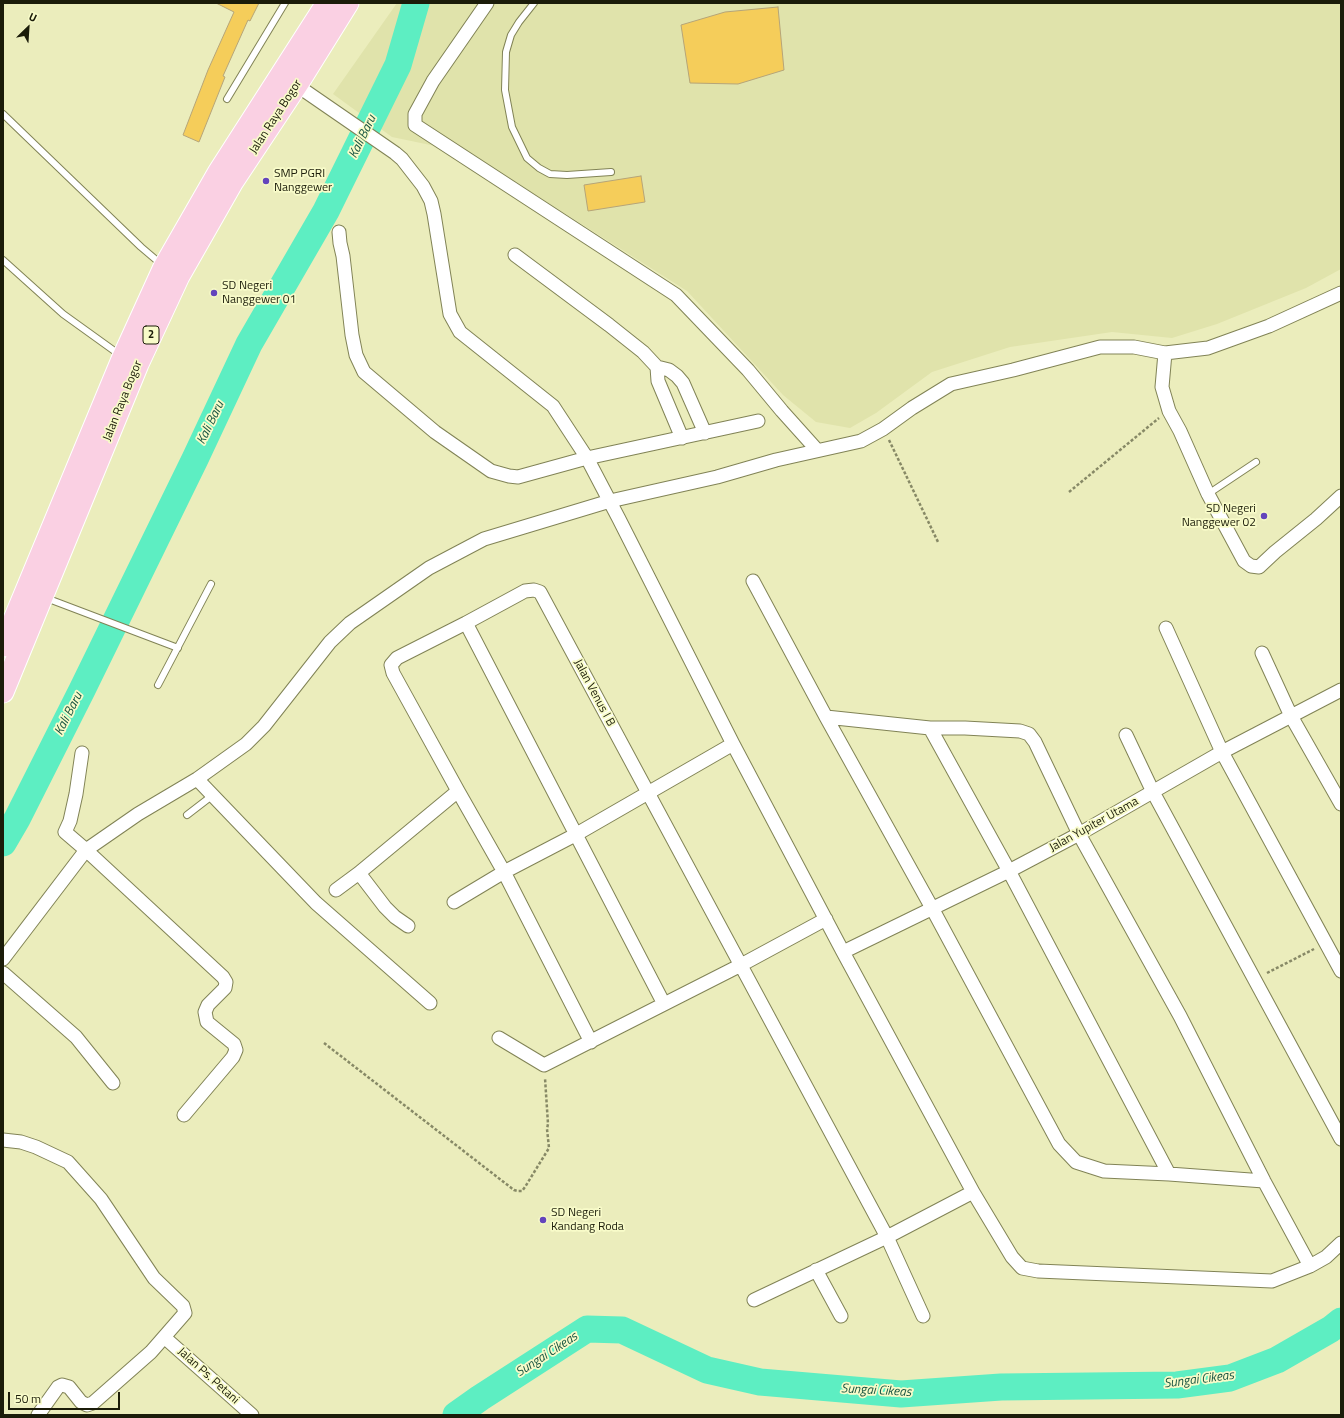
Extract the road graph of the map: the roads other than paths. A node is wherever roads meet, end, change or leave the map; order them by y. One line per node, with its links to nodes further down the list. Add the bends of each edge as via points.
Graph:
1 (285, 3): 7 (lane)
2 (327, 3): 6 (highway, Jalan Raya Bogor / 2)
3 (348, 3): 6 (highway, Jalan Raya Bogor / 2)
4 (487, 3): 21 (street, via 433,81 415,114 415,125 676,295 748,370)
5 (534, 3): 9 (lane, via 511,35 506,52 505,90 512,127 527,158 550,174)
6 (289, 79): 13 (highway, Jalan Raya Bogor / 2, via 218,174); 22 (street, via 402,159 431,201 450,314 460,332 553,406)
7 (228, 99)
8 (3, 114): 13 (lane, via 141,247)
9 (611, 172)
10 (339, 232): 22 (street, via 352,335 356,355 364,372 435,432 491,471 518,477)
11 (515, 255): 17 (street, via 643,352)
12 (3, 260): 16 (lane, via 63,314)
13 (172, 271): 16 (highway, Jalan Raya Bogor / 2); 29 (highway, Jalan Raya Bogor / 2, via 138,364)
14 (1341, 293): 15 (street, via 1269,326 1208,348)
15 (1165, 353): 21 (street, via 1134,347 1100,347 951,384 862,441); 24 (street, via 1162,387 1169,410)
16 (123, 357): 29 (highway, Jalan Raya Bogor / 2)
17 (657, 367): 19 (street, via 678,376); 20 (street, via 658,380)
18 (758, 421): 19 (street)
19 (705, 433): 20 (street)
20 (682, 438): 22 (street)
21 (817, 450): 26 (street, via 717,477)
22 (587, 458): 26 (street)
23 (1256, 462): 24 (lane)
24 (1208, 494): 25 (street, via 1244,561 1251,566 1259,567)
25 (1341, 496)
26 (610, 501): 42 (street); 45 (street, via 484,538 429,568 350,623 330,642 264,726 246,744)
27 (753, 581): 39 (street)
28 (211, 584): 33 (lane)
29 (34, 594): 32 (highway, Jalan Raya Bogor / 2); 33 (lane); 37 (highway, Jalan Raya Bogor / 2)
30 (466, 623): 46 (street, via 397,658 392,665 393,672); 48 (street, Jalan Venus I B, via 525,591 540,592); 53 (street)
31 (1166, 628): 43 (street)
32 (3, 646)
33 (178, 648): 35 (lane)
34 (1262, 653): 38 (street)
35 (158, 685)
36 (1341, 690): 38 (street, Jalan Yupiter Utama)
37 (3, 692)
38 (1292, 716): 43 (street, Jalan Yupiter Utama); 50 (street)
39 (826, 717): 40 (street); 60 (street)
40 (930, 728): 52 (street, via 1012,730 1029,734); 55 (street)
41 (1126, 735): 47 (street)
42 (733, 744): 48 (street); 61 (street)
43 (1222, 752): 47 (street, Jalan Yupiter Utama); 66 (street)
44 (82, 753): 54 (street, via 76,794 65,831)
45 (197, 779): 49 (street); 54 (street, via 138,814)
46 (458, 791): 56 (street); 57 (street)
47 (1153, 792): 52 (street, Jalan Yupiter Utama); 74 (street)
48 (648, 794): 53 (street); 65 (street, Jalan Venus I B)
49 (213, 796): 51 (lane); 68 (street, via 331,918)
50 (1341, 804)
51 (187, 815)
52 (1079, 834): 55 (street, Jalan Yupiter Utama); 77 (street, via 1180,1016)
53 (575, 835): 56 (street); 69 (street)
54 (86, 850): 64 (street); 73 (street, via 226,982 225,988 208,1005 205,1012 207,1022 234,1044 236,1050 233,1057)
55 (1009, 871): 60 (street, Jalan Yupiter Utama); 76 (street)
56 (504, 872): 59 (street); 71 (street)
57 (359, 873): 58 (street); 62 (street, via 385,907)
58 (336, 890)
59 (454, 902)
60 (932, 908): 63 (street, Jalan Yupiter Utama); 76 (street, via 1059,1144 1076,1162 1104,1171)
61 (826, 919): 63 (street); 65 (street)
62 (408, 926)
63 (843, 952): 78 (street)
64 (3, 959)
65 (741, 965): 69 (street); 79 (street, Jalan Venus I B)
66 (1341, 971)
67 (3, 973): 72 (street, via 76,1037)
68 (430, 1003)
69 (664, 1004): 71 (street)
70 (499, 1038): 71 (street, via 544,1066)
71 (591, 1042)
72 (113, 1083)
73 (184, 1115)
74 (1341, 1139)
75 (3, 1140): 86 (street, via 36,1147 68,1162 97,1194 154,1278 183,1306 185,1313)
76 (1169, 1174): 77 (street)
77 (1264, 1181): 81 (street)
78 (973, 1192): 79 (street); 81 (street, via 1012,1258 1022,1268 1088,1274 1272,1281)
79 (887, 1237): 82 (street); 85 (street, Jalan Venus I B)
80 (1341, 1243): 81 (street)
81 (1310, 1266)
82 (816, 1270): 83 (street); 84 (street)
83 (754, 1300)
84 (841, 1316)
85 (924, 1316)
86 (164, 1337): 87 (street, via 151,1352 93,1403 86,1405 69,1387 62,1385); 88 (street, Jalan Ps. Petani)
87 (38, 1415)
88 (252, 1415)

